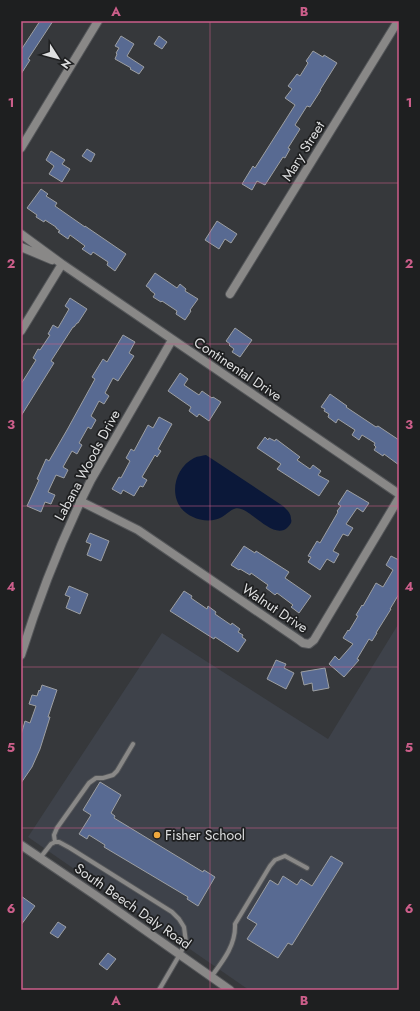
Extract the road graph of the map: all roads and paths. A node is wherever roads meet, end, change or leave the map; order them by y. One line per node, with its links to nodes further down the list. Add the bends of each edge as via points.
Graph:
1 (98, 21): 3 (street)
2 (398, 21): 7 (street, Mary Street)
3 (21, 148)
4 (21, 234): 6 (street, Continental Drive)
5 (21, 247): 6 (street, Continental Drive)
6 (62, 264): 8 (street); 9 (street, Continental Drive)
7 (230, 294)
8 (21, 331)
9 (172, 340): 10 (street, Continental Drive); 12 (street, Labana Woods Drive)
10 (399, 494)
11 (399, 498): 12 (street, Walnut Drive, via 314,640 309,644 303,643 138,530)
12 (80, 501): 13 (street, Labana Woods Drive, via 41,593)
13 (21, 655)
14 (133, 744): 15 (lane, via 113,775 96,778 89,783 57,828)
15 (55, 842): 17 (lane); 19 (lane, via 70,848 172,912 184,927 186,942)
16 (21, 845): 17 (street, South Beech Daly Road)
17 (40, 858): 19 (street, South Beech Daly Road)
18 (307, 868): 20 (lane, via 285,856 275,860 235,924 233,940)
19 (180, 954): 20 (street, South Beech Daly Road); 21 (lane)
20 (212, 977): 22 (street, South Beech Daly Road)
21 (159, 990)
22 (230, 990)

